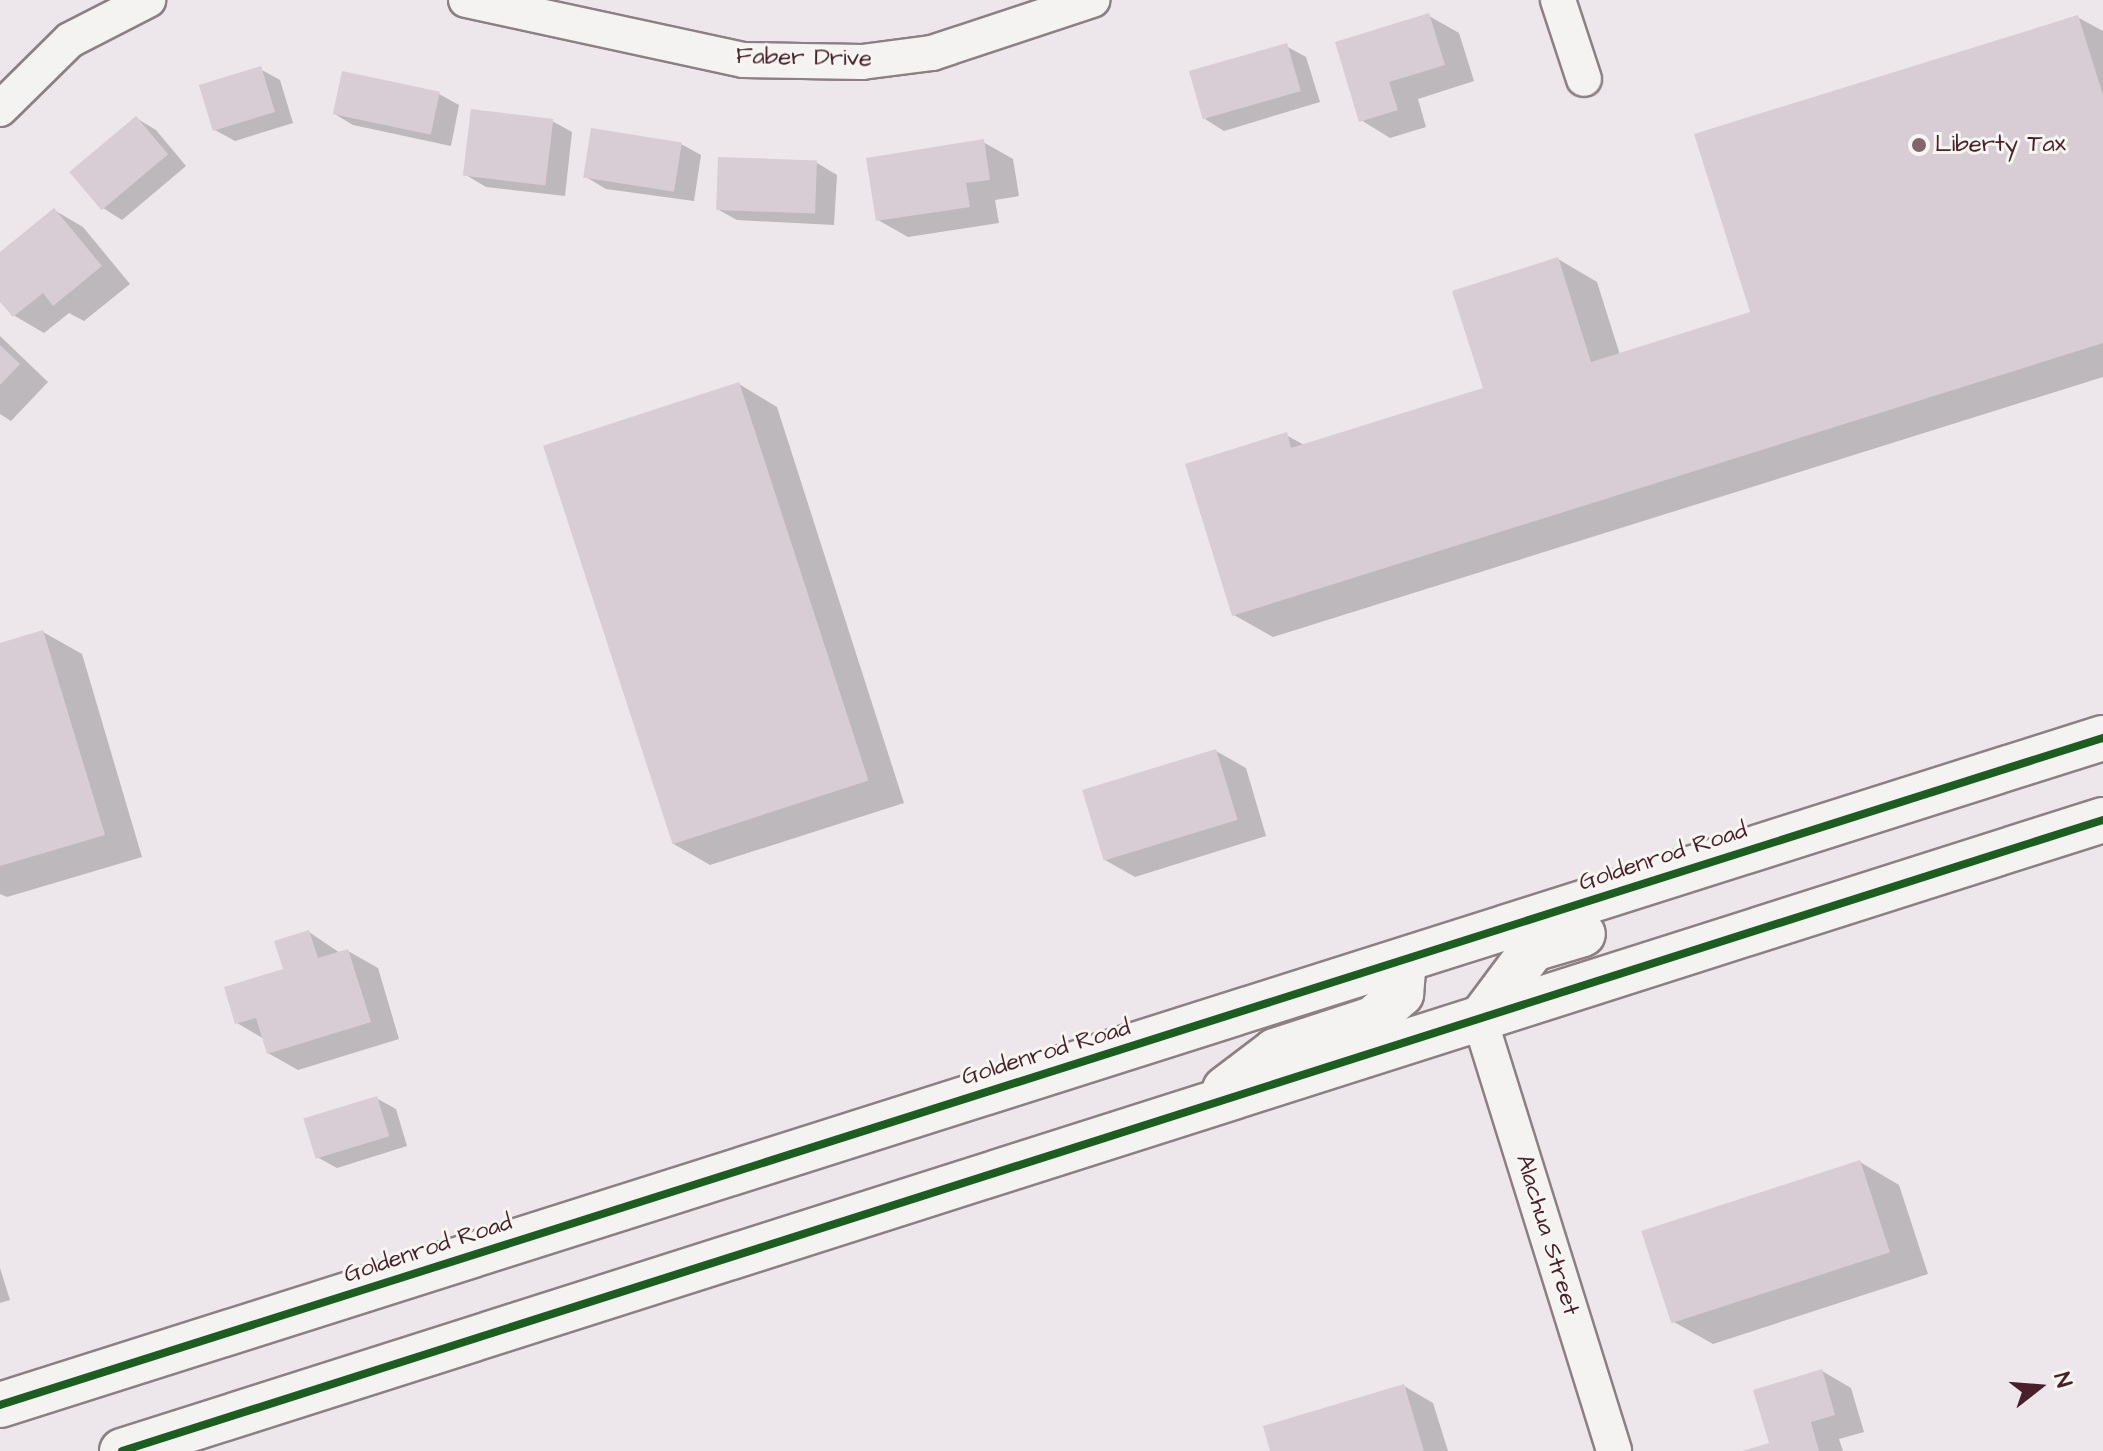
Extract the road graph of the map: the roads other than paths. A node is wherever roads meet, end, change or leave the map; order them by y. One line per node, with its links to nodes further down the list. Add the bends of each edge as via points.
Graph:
1 (148, 0): 6 (street, via 70,40)
2 (466, 0): 3 (street, Faber Drive, via 743,60 862,62 932,53)
3 (1092, 0)
4 (1558, 0): 5 (street)
5 (1584, 79)
6 (0, 109)
7 (2103, 738): 9 (main road, Goldenrod Road)
8 (2099, 811): 11 (main road)
9 (1670, 876): 10 (main road, Goldenrod Road); 11 (main road, via 1601,929 1533,949)
10 (1404, 961): 12 (main road, via 1401,994 1373,1019 1275,1051); 13 (main road, Goldenrod Road)
11 (1480, 1020): 12 (main road); 15 (street, Alachua Street)
12 (1197, 1110): 14 (main road)
13 (0, 1405)
14 (122, 1451)
15 (1614, 1451)

